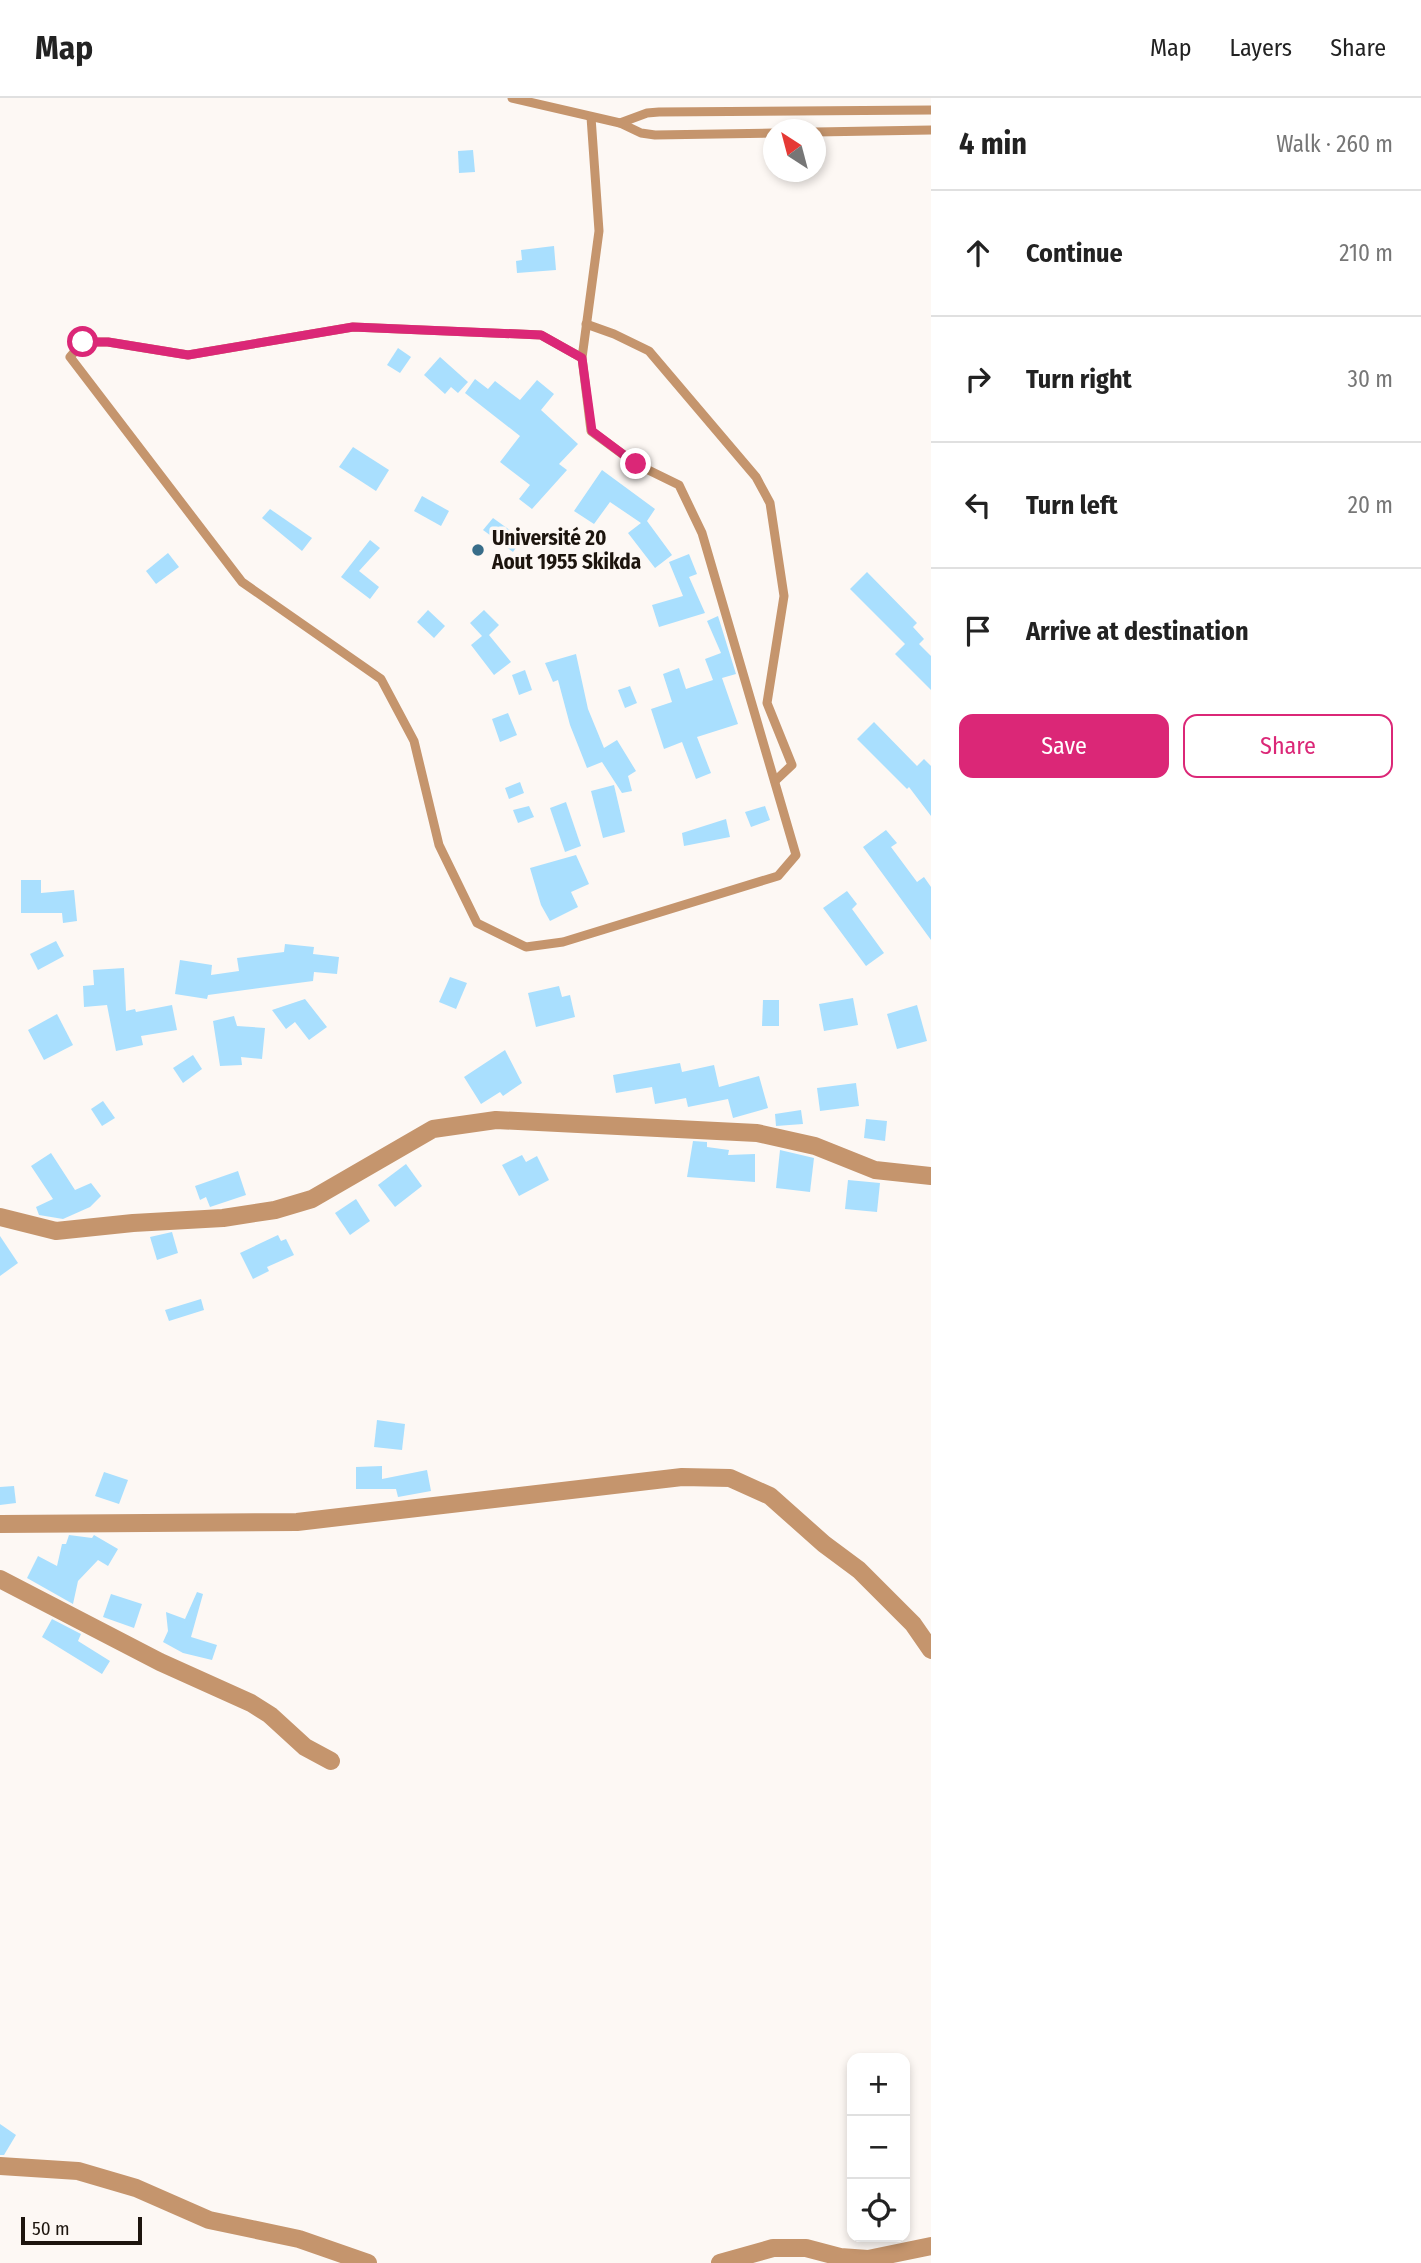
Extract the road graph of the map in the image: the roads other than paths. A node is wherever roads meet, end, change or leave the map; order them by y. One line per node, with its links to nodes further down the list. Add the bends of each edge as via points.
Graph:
1 (516, 98): 2 (lane)
2 (561, 103): 4 (lane)
3 (931, 110): 5 (lane, via 659,112)
4 (592, 117): 5 (lane); 9 (lane, via 599,230)
5 (620, 123): 8 (lane, via 655,135)
6 (931, 130): 7 (lane)
7 (826, 132)
8 (763, 133)
9 (586, 324): 10 (lane); 11 (lane, via 649,351 756,477 770,503 784,596 767,703 792,765)
10 (582, 358): 11 (lane, via 592,431 636,464 679,485 702,533); 11 (lane, via 541,335 353,327 188,355 83,342 70,357 242,582 382,679 414,741 439,845 477,923 526,947 563,943 778,876 796,855)
11 (775, 781)
12 (931, 1176): 13 (street, via 875,1170 815,1146 757,1133 496,1120 433,1129 312,1199 275,1210 56,1231)
13 (0, 1217)
14 (0, 1524): 16 (street, via 297,1522 682,1478 730,1478 770,1496 859,1570 913,1624)
15 (0, 1578): 17 (street, via 160,1662 251,1703 305,1747)
16 (931, 1650)
17 (331, 1761)
18 (0, 2166): 20 (street, via 78,2171 136,2188 209,2220 299,2239)
19 (931, 2246): 21 (street, via 868,2259 807,2248 773,2248)
20 (368, 2263)
21 (720, 2263)

